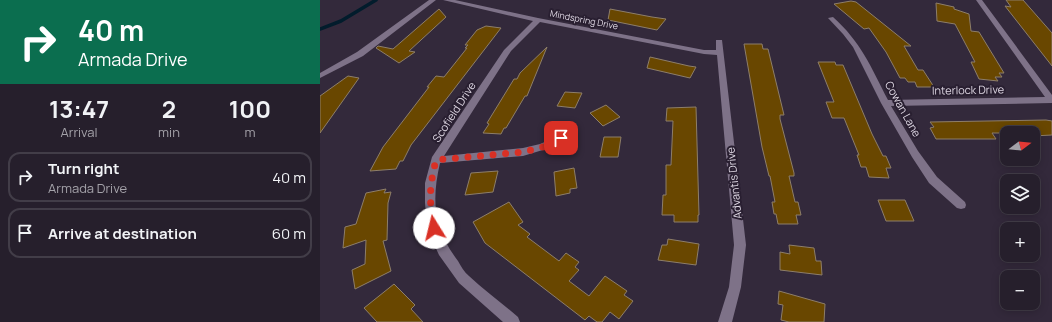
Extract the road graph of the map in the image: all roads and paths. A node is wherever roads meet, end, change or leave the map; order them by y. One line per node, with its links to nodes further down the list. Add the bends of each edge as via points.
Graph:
1 (433, 0): 8 (street, via 360,54)
2 (446, 0): 5 (street, Mindspring Drive)
3 (978, 0): 9 (street)
4 (831, 18): 10 (street, Cowan Lane, via 857,47)
5 (538, 20): 7 (street, Mindspring Drive); 12 (street, Scofield Drive, via 508,50)
6 (719, 42): 7 (street, Advantis Drive)
7 (720, 53): 15 (street, Advantis Drive, via 740,246 735,287)
8 (320, 76)
9 (1052, 100): 10 (street, Interlock Drive)
10 (885, 103): 13 (street, Cowan Lane, via 933,180)
11 (561, 138): 12 (street, via 543,147 523,152)
12 (436, 160): 14 (street, Scofield Drive, via 430,184 430,203 434,228 443,252 463,279)
13 (961, 204)
14 (513, 322)
15 (725, 322)

